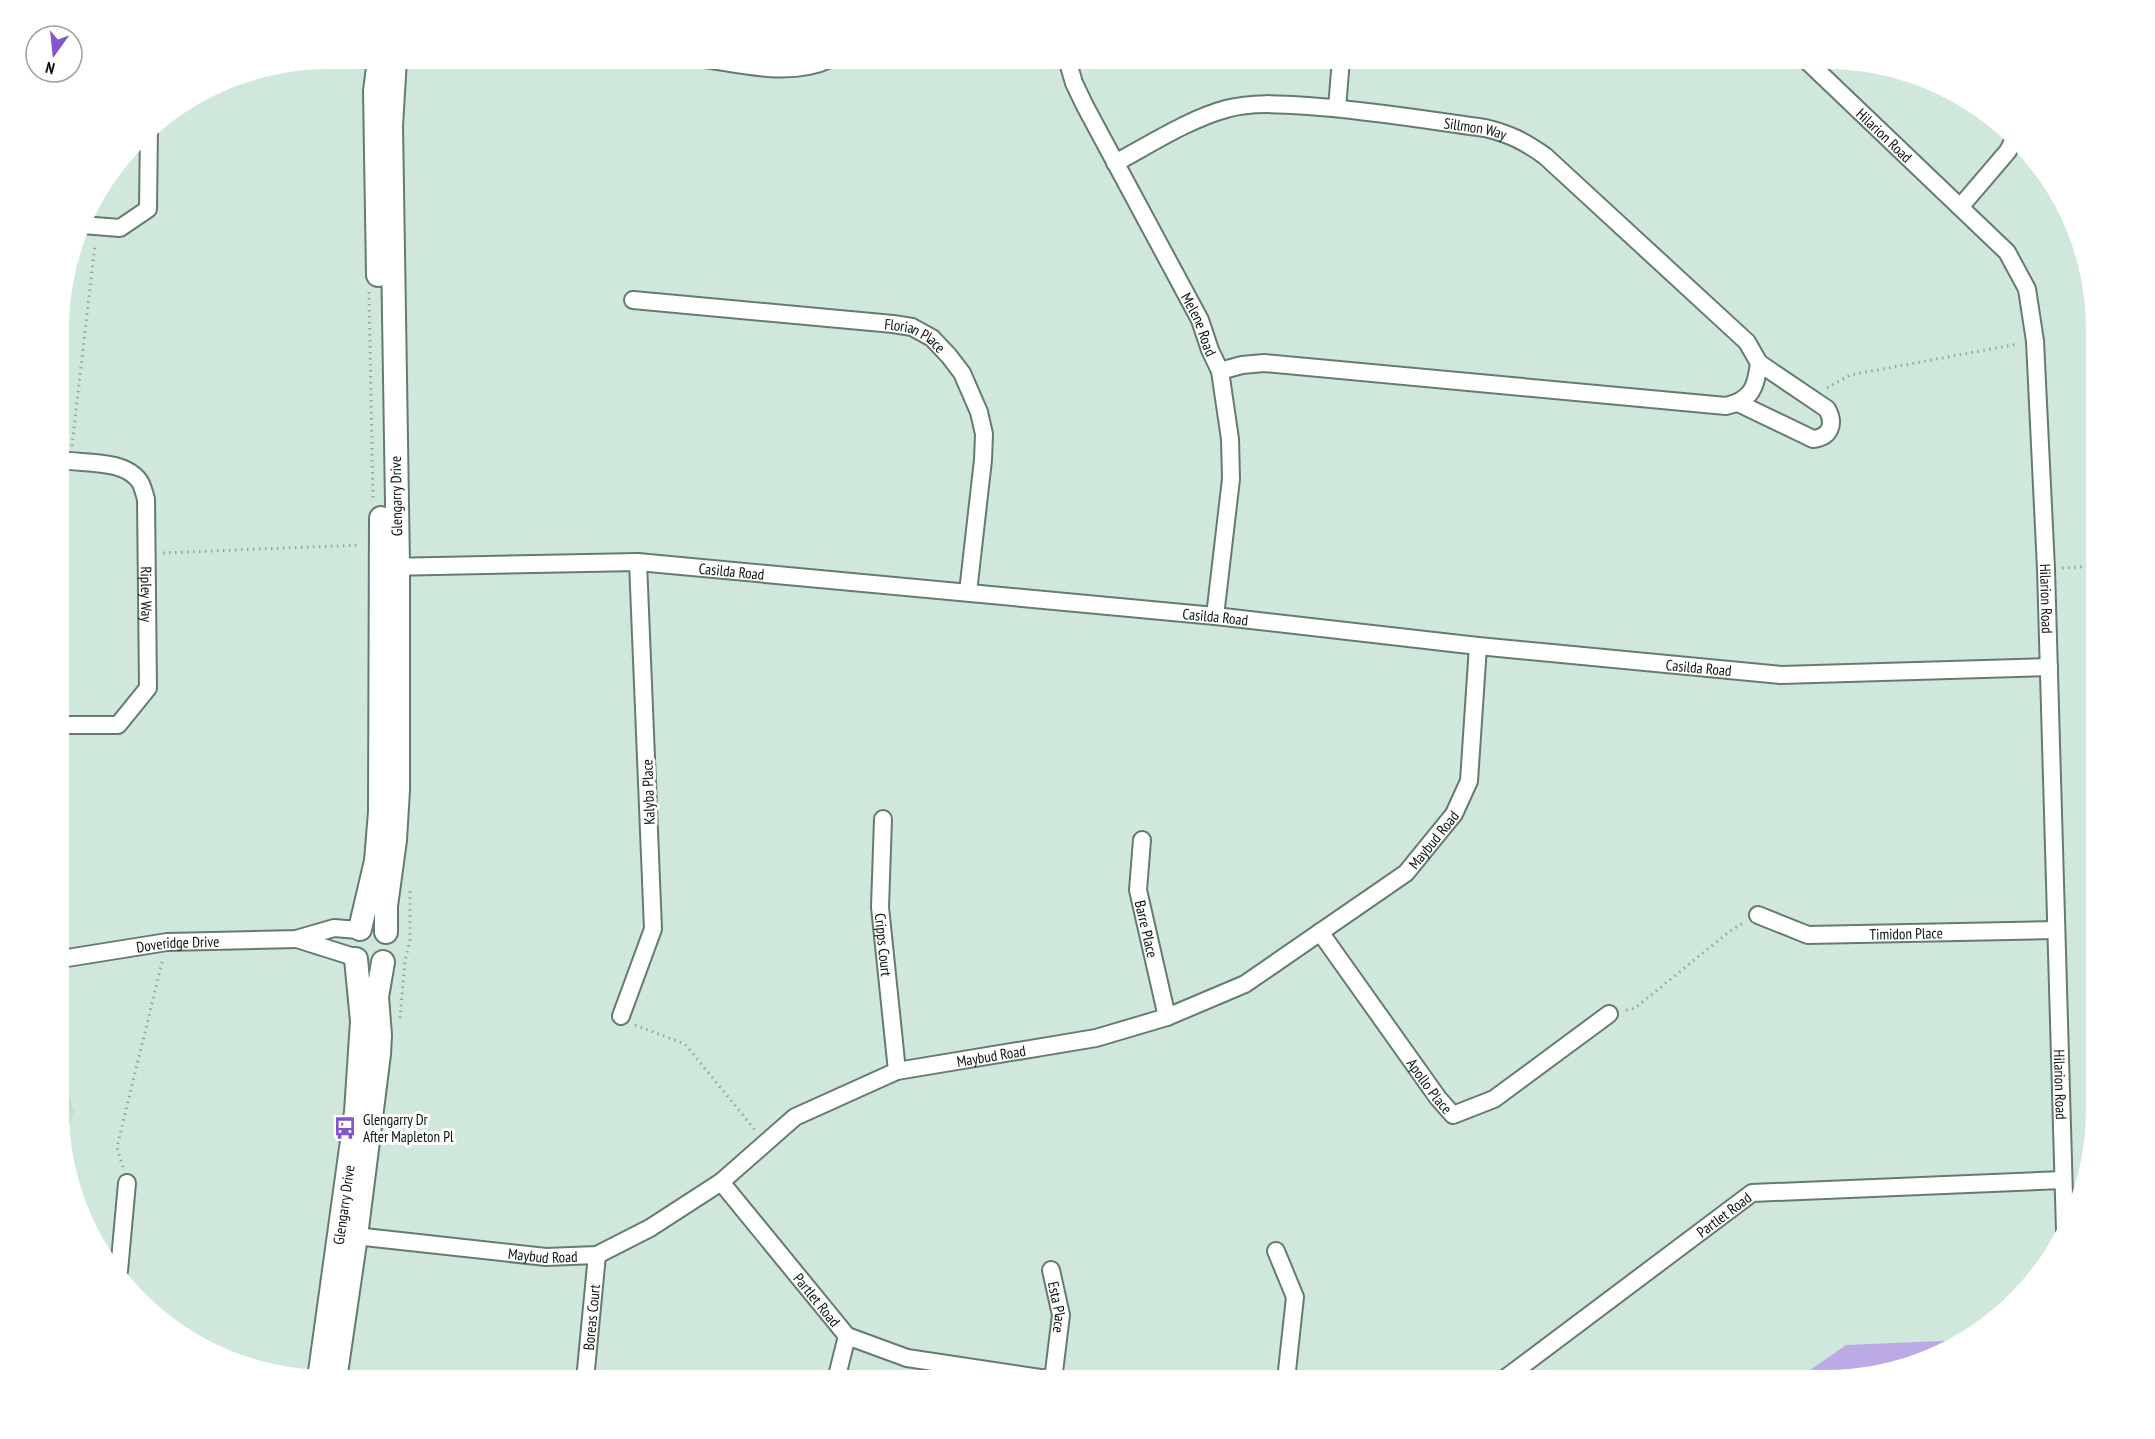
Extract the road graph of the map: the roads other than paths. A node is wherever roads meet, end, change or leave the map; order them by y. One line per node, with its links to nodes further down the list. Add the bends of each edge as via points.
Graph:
1 (378, 69): 18 (main road, Glengarry Drive, via 375,160)
2 (394, 69): 18 (main road, Glengarry Drive)
3 (1070, 69): 9 (street, Melene Road)
4 (1340, 69): 6 (street)
5 (1817, 69): 10 (street, Hilarion Road)
6 (1337, 108): 9 (street, Sillmon Way, via 1278,104 1226,109); 13 (street, Sillmon Way, via 1485,128 1519,138 1545,156 1747,342)
7 (148, 142): 11 (street, via 148,209 120,228)
8 (2011, 146): 10 (street)
9 (1115, 163): 14 (street, Melene Road, via 1200,320)
10 (1961, 206): 22 (street, Hilarion Road, via 2007,252 2027,289 2035,341)
11 (91, 226)
12 (633, 300): 19 (street, Florian Place, via 892,324 912,327 932,338 962,373 984,434)
13 (1759, 363): 15 (street, via 1754,387); 15 (street, Sillmon Way, via 1827,409 1832,417 1828,433 1814,439)
14 (1220, 371): 15 (street, Sillmon Way, via 1264,363 1726,406); 20 (street, Melene Road, via 1230,439 1231,479)
15 (1738, 403)
16 (69, 461): 23 (street, Ripley Way, via 123,467 141,483 146,499 148,688 118,725)
17 (638, 562): 18 (street, Casilda Road); 19 (street, Casilda Road); 36 (street, Kalyba Place, via 653,929)
18 (390, 567): 27 (main road, Glengarry Drive, via 376,861); 29 (main road, Glengarry Drive, via 398,790)
19 (968, 592): 20 (street, Casilda Road)
20 (1215, 616): 21 (street, Casilda Road)
21 (1478, 646): 22 (street, Casilda Road, via 1781,675); 30 (street, Maybud Road, via 1469,781 1454,814 1406,873)
22 (2049, 667): 28 (street, Hilarion Road)
23 (69, 725)
24 (884, 819): 38 (street, Cripps Court, via 880,907)
25 (1142, 840): 37 (street, Barre Place, via 1138,890)
26 (1758, 915): 28 (street, Timidon Place, via 1808,935)
27 (359, 930): 29 (main road, via 372,926); 31 (street, Doveridge Drive, via 334,928); 33 (main road, via 351,943)
28 (2056, 930): 39 (street, Hilarion Road)
29 (386, 932): 34 (main road, via 391,948)
30 (1320, 932): 35 (street, Apollo Place, via 1453,1115 1494,1099); 37 (street, Maybud Road, via 1245,984)
31 (296, 939): 32 (street, Doveridge Drive, via 167,942); 33 (street, Doveridge Drive)
32 (69, 958)
33 (355, 958): 34 (main road, via 369,966); 43 (main road, Glengarry Drive, via 362,1039)
34 (383, 962): 43 (main road, Glengarry Drive, via 377,997 379,1054)
35 (1609, 1014)
36 (621, 1016)
37 (1167, 1017): 38 (street, Maybud Road, via 1096,1038)
38 (897, 1071): 40 (street, Maybud Road, via 795,1118)
39 (2063, 1180): 42 (street, Hilarion Road); 56 (street, Partlet Road, via 1752,1193)
40 (721, 1182): 45 (street, Maybud Road, via 650,1228); 48 (street, Partlet Road)
41 (127, 1183): 46 (street)
42 (2064, 1213)
43 (348, 1235): 45 (street, Maybud Road, via 546,1257); 49 (main road, Glengarry Drive); 50 (main road, Glengarry Drive)
44 (1276, 1251): 55 (street, via 1295,1297)
45 (597, 1255): 51 (street, Boreas Court)
46 (119, 1262)
47 (1051, 1270): 54 (street, Esta Place, via 1061,1315)
48 (847, 1336): 52 (street); 53 (street, Partlet Road, via 907,1358)
49 (321, 1370)
50 (337, 1370)
51 (586, 1370)
52 (838, 1370)
53 (987, 1370)
54 (1055, 1370)
55 (1287, 1370)
56 (1516, 1370)

